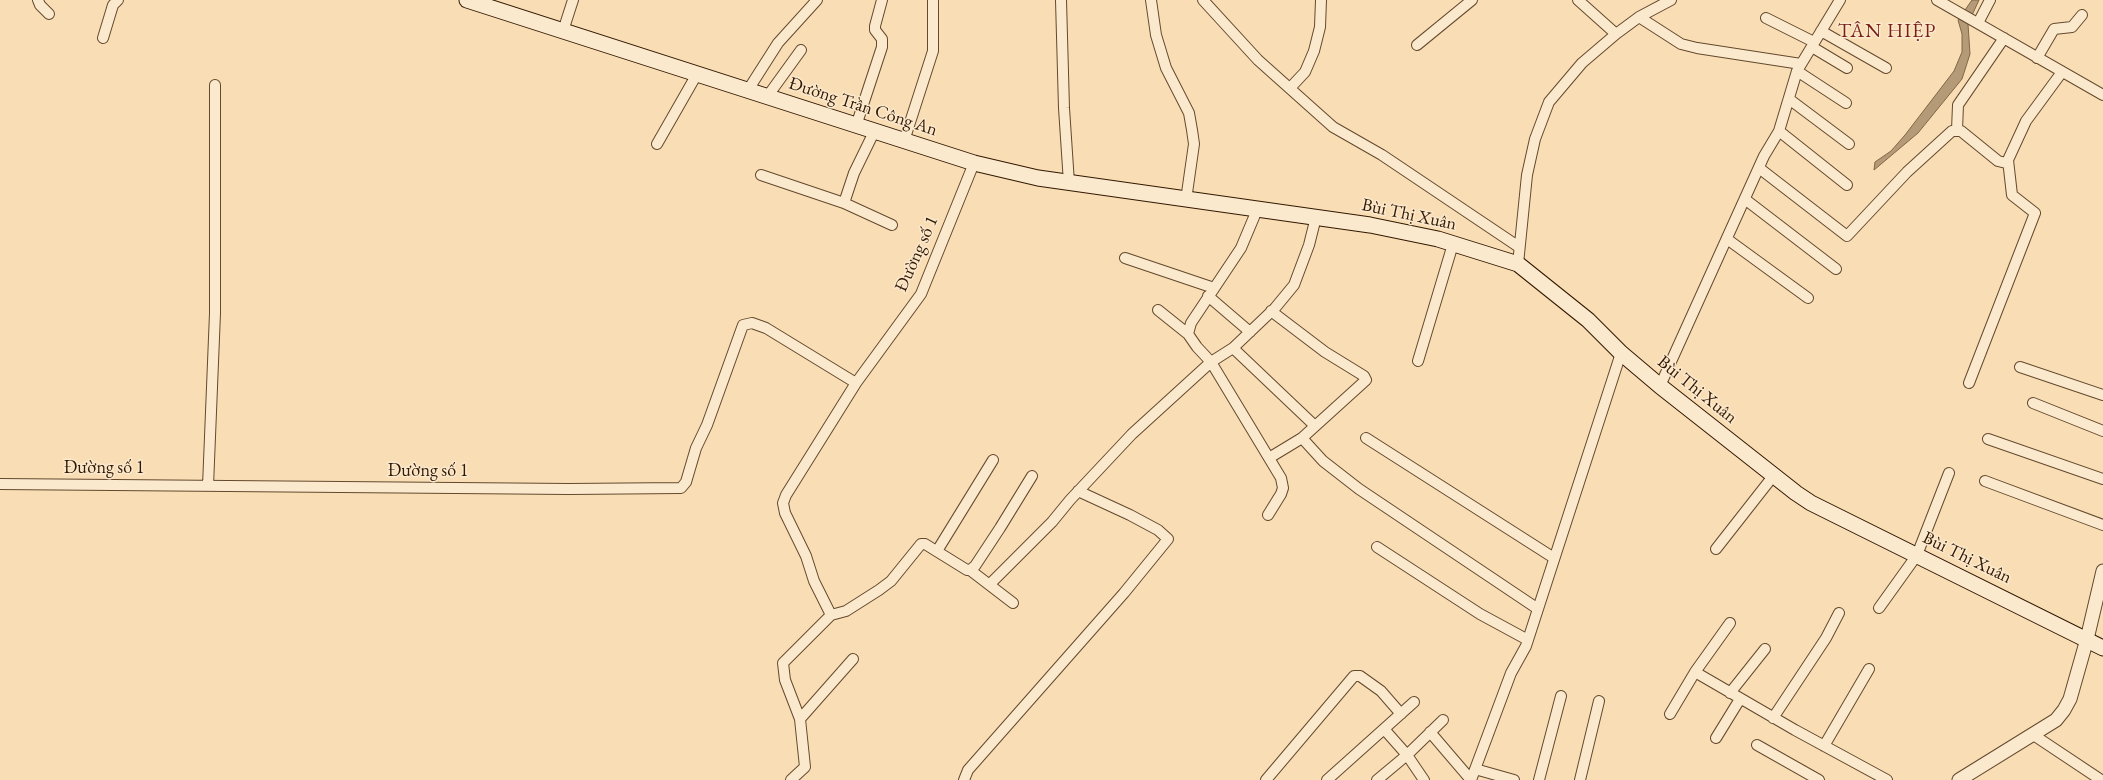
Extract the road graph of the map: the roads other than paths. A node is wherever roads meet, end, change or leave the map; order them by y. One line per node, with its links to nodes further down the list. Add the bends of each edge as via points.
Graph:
1 (38, 0): 18 (street)
2 (118, 0): 26 (street, via 114,5)
3 (573, 0): 23 (street)
4 (817, 0): 39 (street, via 778,43)
5 (882, 0): 44 (street, via 875,30 882,39 882,47)
6 (1061, 0): 55 (street)
7 (1151, 0): 57 (street, via 1156,35 1166,68 1189,113 1192,130 1194,144)
8 (1203, 0): 38 (street, via 1258,60)
9 (1321, 0): 38 (street, via 1320,27 1314,51 1305,72)
10 (1472, 0): 28 (street)
11 (1578, 0): 25 (street)
12 (1671, 0): 20 (street)
13 (1840, 0): 24 (street)
14 (1938, 0): 22 (street)
15 (1990, 0): 22 (street)
16 (471, 1): 23 (main road, Đường Trần Công An)
17 (932, 1): 48 (street, via 933,51)
18 (50, 14)
19 (2082, 15): 31 (street, via 2072,28 2054,29)
20 (1639, 17): 25 (street); 32 (street, via 1681,44)
21 (1766, 18): 29 (street)
22 (1976, 22): 27 (street)
23 (563, 31): 36 (main road, Đường Trần Công An)
24 (1822, 31): 29 (street); 34 (street)
25 (1616, 34): 65 (street, via 1582,64 1549,102 1535,139 1527,175)
26 (104, 38)
27 (2004, 38): 31 (street); 45 (street, via 1958,105)
28 (1417, 45)
29 (1813, 45): 32 (street); 33 (street)
30 (801, 50): 41 (street)
31 (2037, 58): 35 (street)
32 (1799, 67): 42 (street); 43 (street)
33 (1847, 68)
34 (1886, 68)
35 (2062, 72): 40 (street); 51 (street, via 2026,121)
36 (697, 74): 39 (main road, Đường Trần Công An); 49 (street)
37 (215, 85): 98 (street, via 215,313)
38 (1290, 88): 65 (street, via 1333,127 1382,156)
39 (748, 90): 41 (main road, Đường Trần Công An)
40 (2103, 95)
41 (767, 96): 44 (main road, Đường Trần Công An)
42 (1789, 99): 46 (street); 50 (street)
43 (1846, 103)
44 (856, 126): 47 (main road, Đường Trần Công An)
45 (1957, 130): 51 (street, via 1998,161 2006,163); 53 (street, via 1952,131 1907,172 1848,236)
46 (1779, 131): 53 (street); 56 (street)
47 (874, 132): 48 (main road, Đường Trần Công An); 59 (street, via 854,173)
48 (904, 141): 52 (main road, Đường Trần Công An)
49 (658, 144)
50 (1849, 144)
51 (2008, 160): 81 (street, via 2012,195 2035,213)
52 (974, 163): 55 (main road, Đường Trần Công An); 80 (street, Đường số 1, via 921,294)
53 (1759, 168): 58 (street)
54 (761, 175): 59 (street)
55 (1069, 183): 57 (main road, Đường Trần Công An)
56 (1847, 185)
57 (1186, 200): 60 (main road, Đường Trần Công An)
58 (1746, 200): 63 (street); 68 (street)
59 (844, 203): 62 (street)
60 (1257, 210): 61 (main road, Bùi Thị Xuân); 69 (street, via 1240,248)
61 (1316, 217): 64 (main road, Bùi Thị Xuân, via 1370,224); 72 (street, via 1294,285)
62 (892, 225)
63 (1727, 239): 70 (street); 82 (street)
64 (1453, 244): 67 (main road, Bùi Thị Xuân); 77 (street)
65 (1519, 247): 67 (street)
66 (1125, 258): 69 (street)
67 (1518, 264): 76 (main road, Bùi Thị Xuân, via 1588,320)
68 (1836, 269)
69 (1211, 292): 73 (street); 74 (street, via 1191,323)
70 (1808, 298)
71 (1158, 310): 74 (street)
72 (1271, 311): 73 (street); 85 (street, via 1325,352 1366,377 1363,384)
73 (1250, 332): 75 (street)
74 (1188, 334): 78 (street)
75 (1233, 348): 78 (street); 85 (street)
76 (1621, 353): 82 (main road, Bùi Thị Xuân); 106 (street)
77 (1418, 361)
78 (1211, 362): 90 (street); 99 (street, via 1132,434)
79 (2020, 367): 83 (street)
80 (852, 380): 98 (street, Đường số 1, via 766,328 752,323 743,325 707,425 696,448 686,482 680,488); 114 (street, Đường số 1, via 783,503 814,581)
81 (1969, 384)
82 (1660, 386): 93 (main road, Bùi Thị Xuân)
83 (2103, 395)
84 (2033, 403): 86 (street)
85 (1314, 425): 87 (street)
86 (2103, 431)
87 (1302, 438): 90 (street); 112 (street, via 1323,461 1359,489)
88 (1366, 438): 106 (street)
89 (1988, 439): 95 (street)
90 (1269, 458): 100 (street, via 1281,478 1283,488)
91 (993, 460): 104 (street)
92 (1950, 473): 105 (street)
93 (1774, 475): 103 (street); 105 (main road, Bùi Thị Xuân, via 1811,502)
94 (1032, 476): 107 (street, via 996,535)
95 (2103, 479)
96 (1986, 481): 101 (street)
97 (0, 484): 98 (street, Đường số 1)
98 (208, 486)
99 (1078, 491): 109 (street, via 1052,522); 142 (street, via 1130,515 1158,530 1168,539 1124,593 968,770)
100 (1268, 514)
101 (2103, 526)
102 (1377, 547): 117 (street, via 1480,614)
103 (1716, 549)
104 (937, 551): 107 (street); 114 (street, via 925,544 918,546 891,581 846,611)
105 (1917, 555): 111 (street); 116 (main road, Bùi Thị Xuân)
106 (1554, 558): 112 (street)
107 (970, 570): 109 (street)
108 (2103, 571): 116 (street)
109 (990, 584): 110 (street)
110 (1013, 603)
111 (1879, 608)
112 (1538, 610): 117 (street)
113 (1839, 613): 130 (street, via 1826,638)
114 (831, 615): 131 (street, via 783,663 785,680)
115 (1730, 623): 122 (street)
116 (2087, 639): 118 (main road, Bùi Thị Xuân); 135 (street, via 2070,700 2056,720)
117 (1528, 640): 140 (street, via 1511,673)
118 (2103, 648)
119 (1765, 649): 123 (street)
120 (853, 659): 131 (street)
121 (1869, 669): 138 (street)
122 (1695, 672): 123 (street); 129 (street)
123 (1730, 693): 125 (street)
124 (1561, 696): 149 (street)
125 (1740, 699): 130 (street); 136 (street)
126 (1599, 700): 150 (street)
127 (1414, 702): 128 (street)
128 (1401, 714): 133 (street); 143 (street, via 1381,691 1360,676 1354,676)
129 (1670, 714)
130 (1772, 718): 138 (street)
131 (800, 719): 141 (street, via 805,767)
132 (1443, 720): 134 (street)
133 (1384, 729): 139 (street); 144 (street)
134 (1430, 732): 139 (street); 147 (street)
135 (2032, 734): 153 (street); 154 (street)
136 (1716, 738)
137 (1757, 745): 151 (street)
138 (1824, 746): 152 (street)
139 (1407, 755): 145 (street); 146 (street)
140 (1475, 770): 147 (street); 148 (street)
141 (791, 780)
142 (964, 780)
143 (1266, 780)
144 (1327, 780)
145 (1377, 780)
146 (1424, 780)
147 (1471, 780)
148 (1514, 780)
149 (1539, 780)
150 (1580, 780)
151 (1819, 780)
152 (1886, 780)
153 (1959, 780)
154 (2102, 780)

